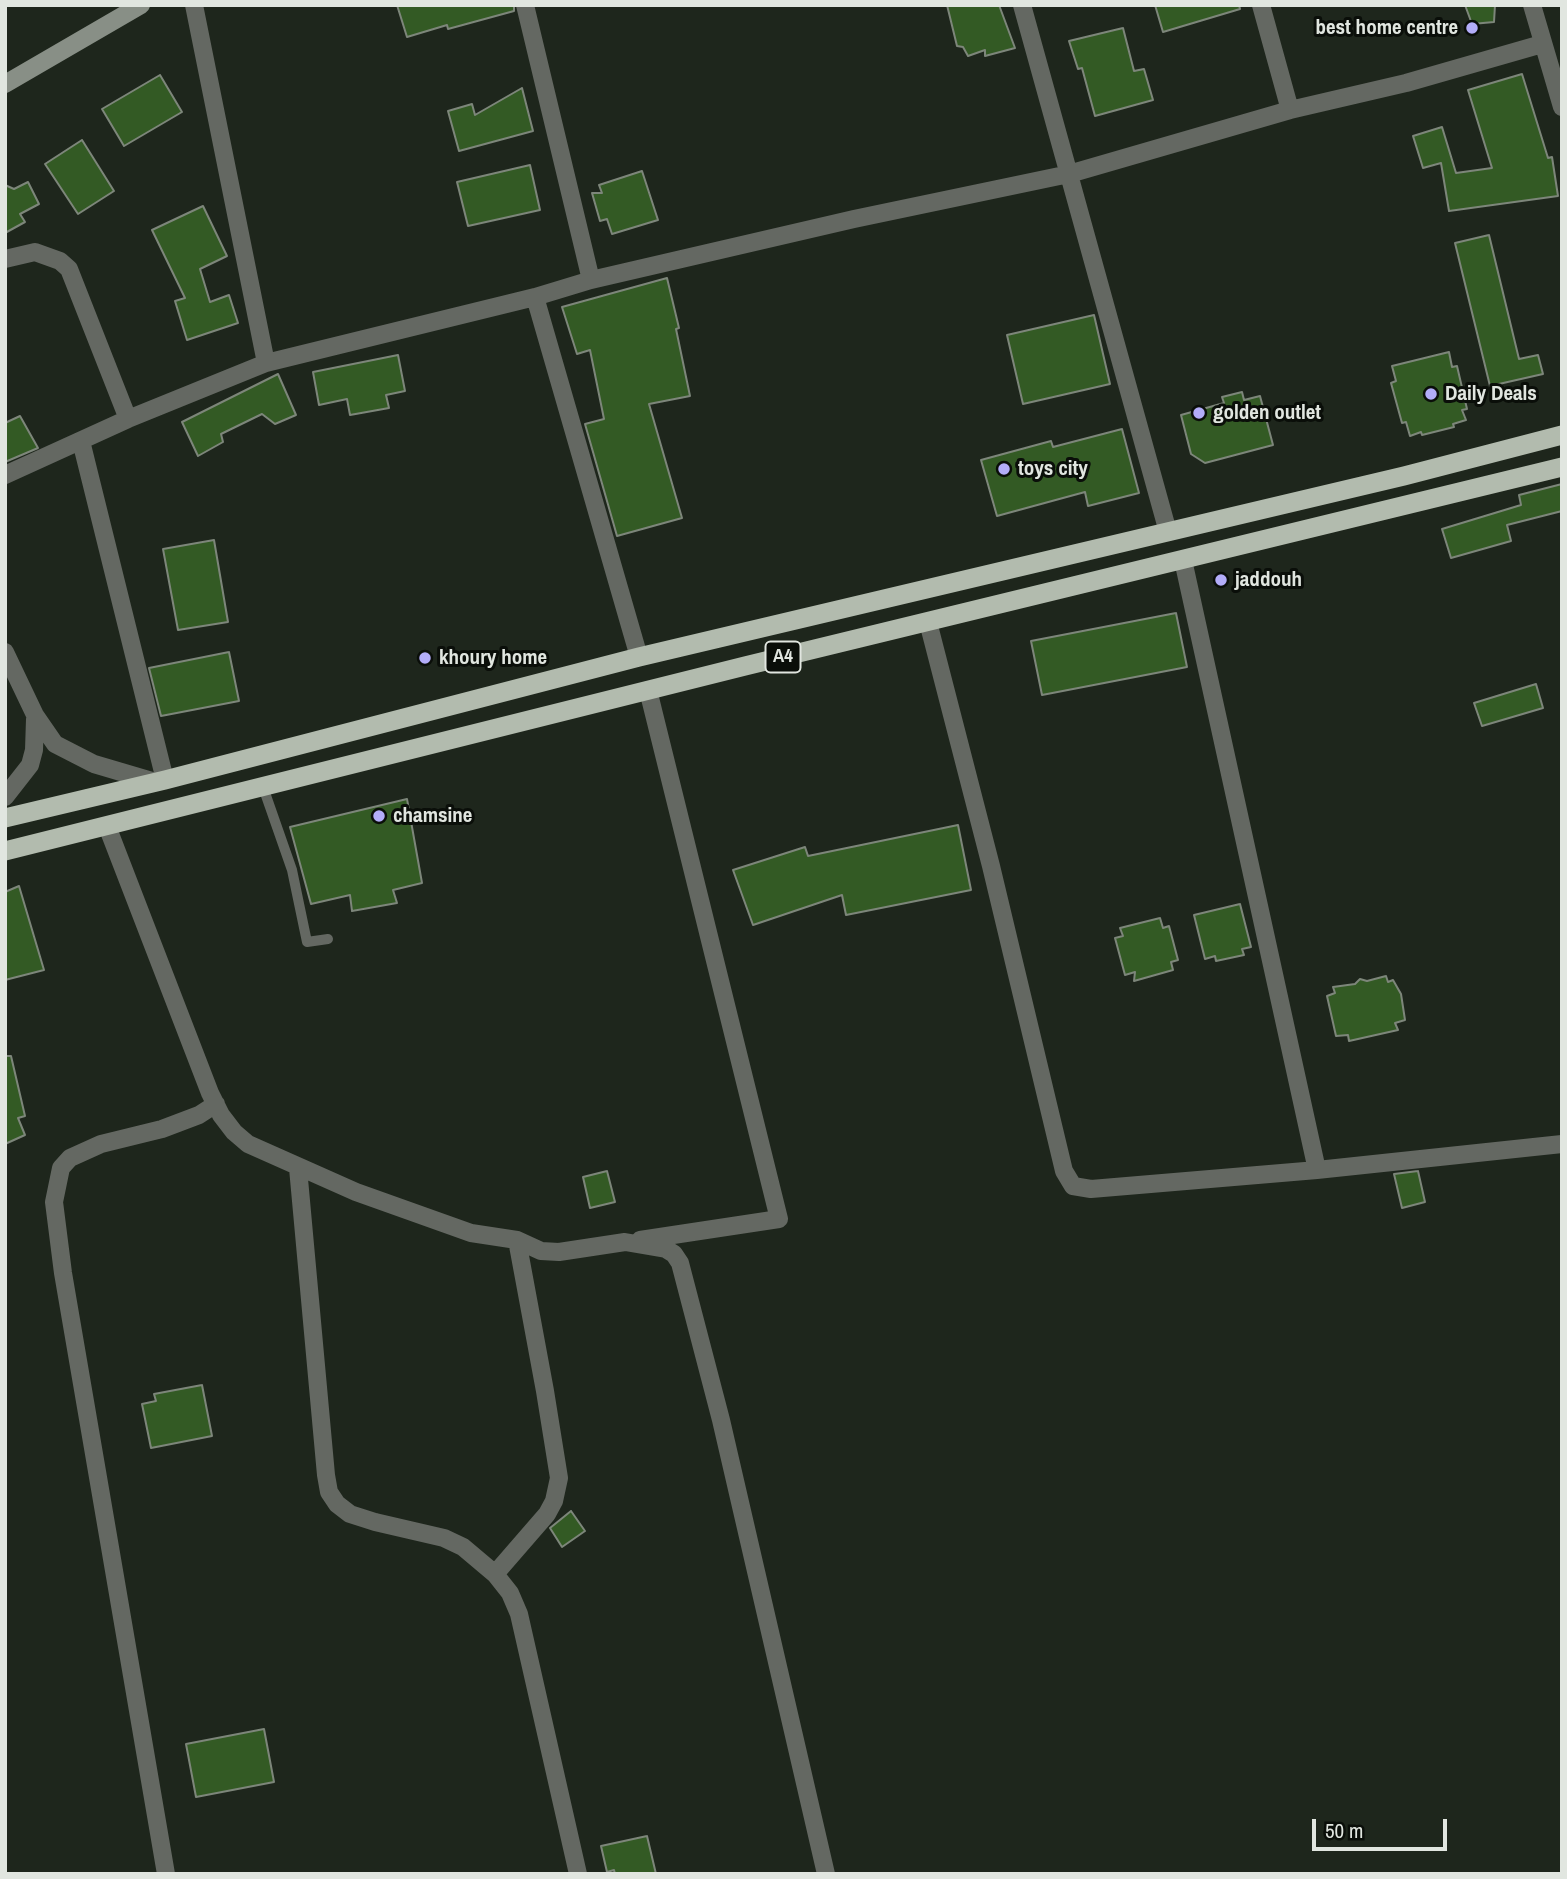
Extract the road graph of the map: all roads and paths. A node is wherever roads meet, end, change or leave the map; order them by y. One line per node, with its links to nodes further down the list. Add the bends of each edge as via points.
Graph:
1 (141, 5): 9 (main road)
2 (194, 5): 16 (street)
3 (525, 5): 14 (street)
4 (1022, 5): 12 (street)
5 (1261, 5): 11 (street)
6 (1532, 5): 7 (street)
7 (1542, 44): 8 (street); 11 (street)
8 (1556, 71): 10 (street)
9 (5, 84)
10 (1562, 107)
11 (1290, 110): 12 (street)
12 (1069, 174): 14 (street); 22 (street)
13 (5, 259): 17 (street, via 35,252 69,269)
14 (591, 281): 15 (street)
15 (535, 297): 16 (street); 26 (street)
16 (266, 363): 17 (street)
17 (128, 419): 19 (street)
18 (1562, 435): 22 (highway, A4)
19 (81, 441): 21 (street); 29 (street)
20 (1562, 467): 23 (highway, A4)
21 (5, 475)
22 (1168, 532): 26 (highway, A4)
23 (1183, 560): 24 (highway, A4); 39 (street)
24 (928, 622): 27 (highway, A4); 39 (street, via 1068,1180 1073,1186 1091,1189)
25 (5, 652): 28 (street)
26 (639, 657): 29 (highway, A4)
27 (649, 691): 30 (highway, A4); 41 (street, via 779,1219)
28 (35, 715): 29 (street, via 50,739 66,752); 31 (street, via 30,765)
29 (160, 781): 32 (highway, A4)
30 (263, 787): 33 (highway, A4); 35 (lane, via 292,870 307,942)
31 (5, 797)
32 (5, 818)
33 (107, 826): 34 (highway, A4); 36 (street)
34 (5, 850)
35 (328, 939)
36 (216, 1104): 38 (street, via 248,1144); 43 (street, via 162,1129 101,1144 69,1158 61,1168 54,1202)
37 (1562, 1144): 39 (street)
38 (298, 1168): 40 (street, via 471,1233); 42 (street, via 329,1492 350,1514 444,1538 463,1547)
39 (1317, 1170)
40 (517, 1240): 41 (street, via 541,1251 559,1252); 42 (street, via 559,1478 547,1514)
41 (625, 1242): 45 (street, via 674,1254 685,1276)
42 (495, 1574): 44 (street, via 519,1614)
43 (166, 1874)
44 (578, 1874)
45 (827, 1874)

